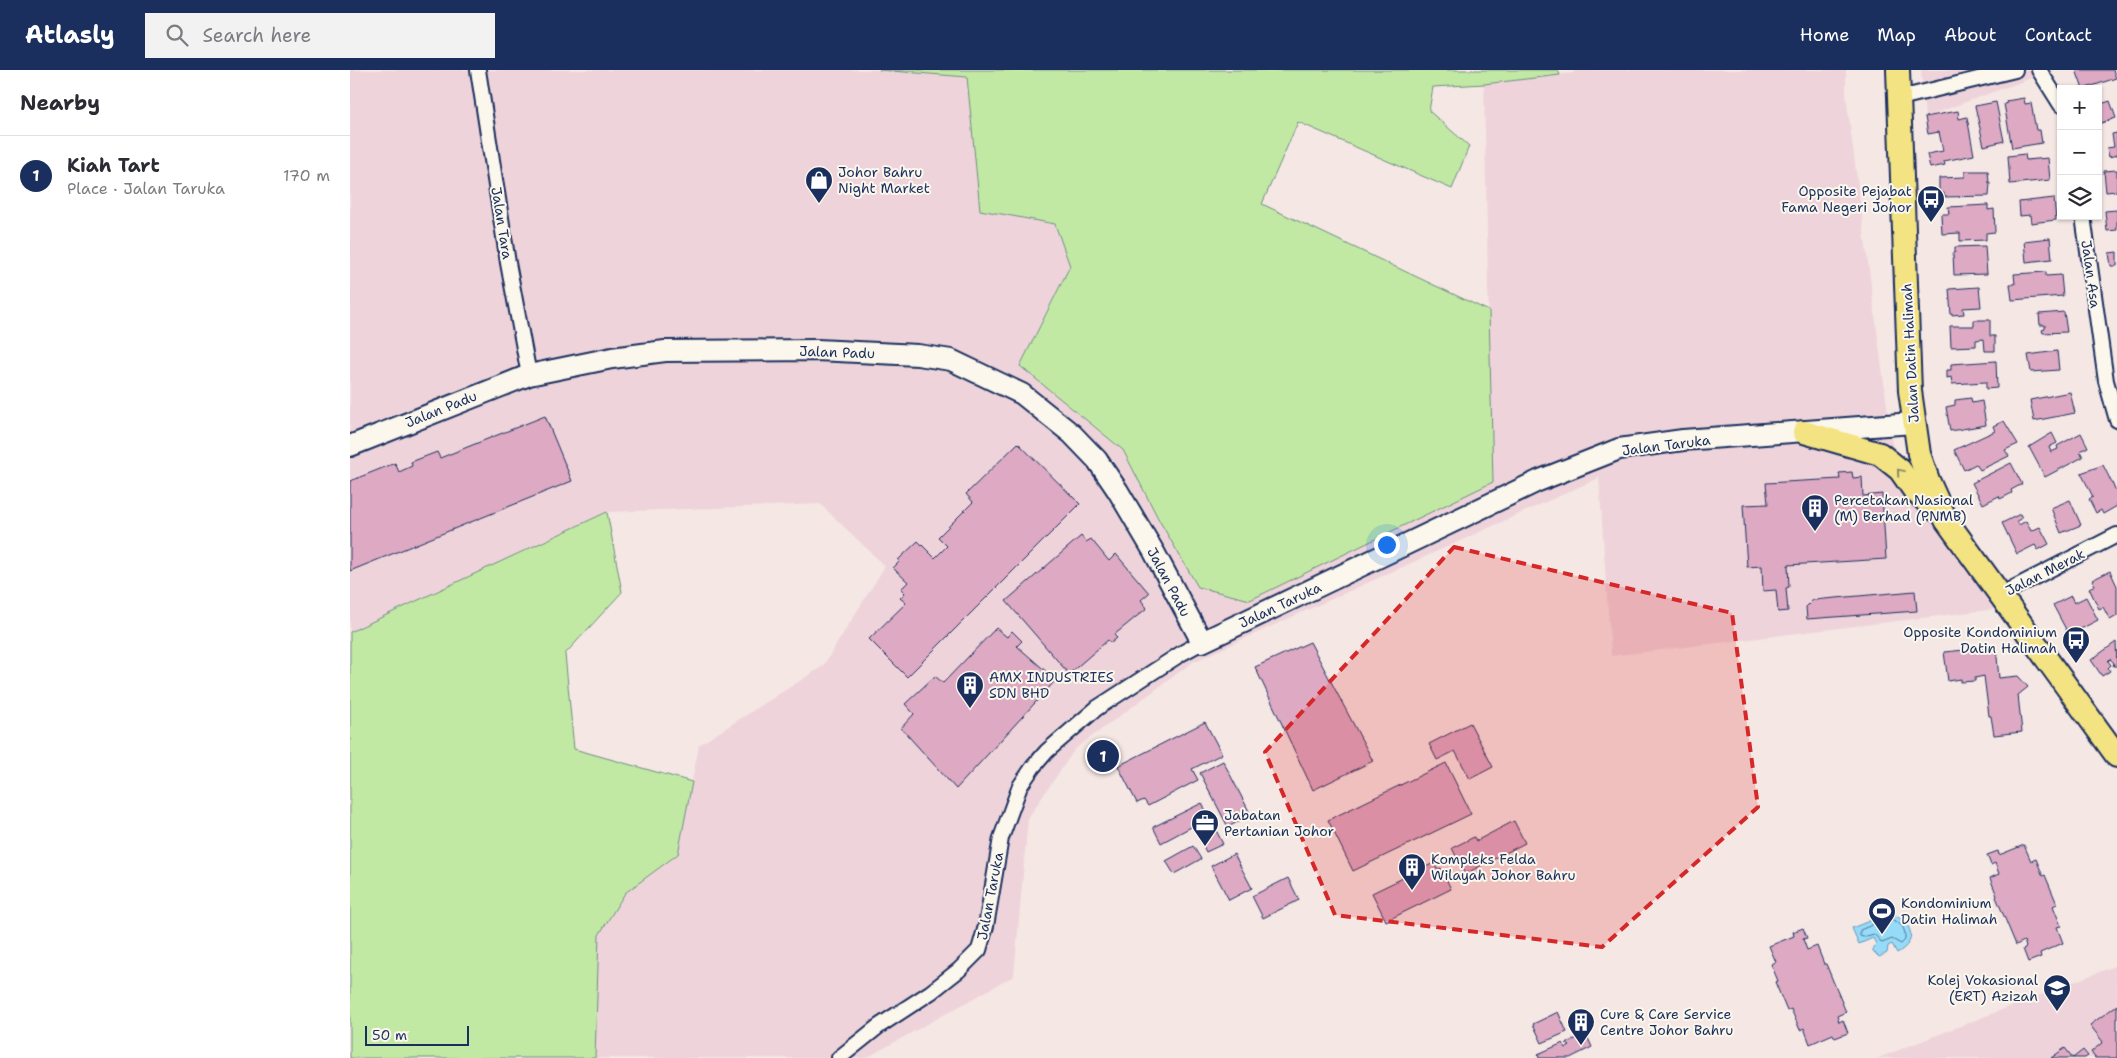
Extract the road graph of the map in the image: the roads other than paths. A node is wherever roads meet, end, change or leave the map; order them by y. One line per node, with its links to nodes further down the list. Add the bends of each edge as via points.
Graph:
1 (478, 70): 8 (street, Jalan Tara)
2 (1898, 70): 5 (main road, Jalan Datin Halimah)
3 (2015, 70): 5 (street)
4 (2039, 70): 6 (street)
5 (1900, 98): 10 (main road, Jalan Datin Halimah)
6 (2057, 99)
7 (2084, 220): 9 (street, Jalan Asa, via 2106,382)
8 (529, 375): 12 (street, Jalan Padu); 16 (street, Jalan Padu, via 665,351 817,350 918,355 950,360 1022,394 1072,434 1097,460 1154,552)
9 (2117, 420)
10 (1913, 423): 11 (street, Jalan Taruka); 13 (main road, Jalan Datin Halimah, via 1919,454)
11 (1804, 432): 13 (main road, one-way to 11, via 1880,454); 16 (street, Jalan Taruka, via 1683,440 1619,450 1538,482)
12 (350, 446)
13 (1946, 520): 15 (main road, Jalan Datin Halimah)
14 (2117, 535): 15 (street, Jalan Merak)
15 (2000, 595): 17 (main road, Jalan Datin Halimah)
16 (1202, 642): 18 (street, Jalan Taruka, via 1097,708 1033,767 1020,786 1001,838 979,950 931,992 879,1026)
17 (2117, 756)
18 (839, 1058)

